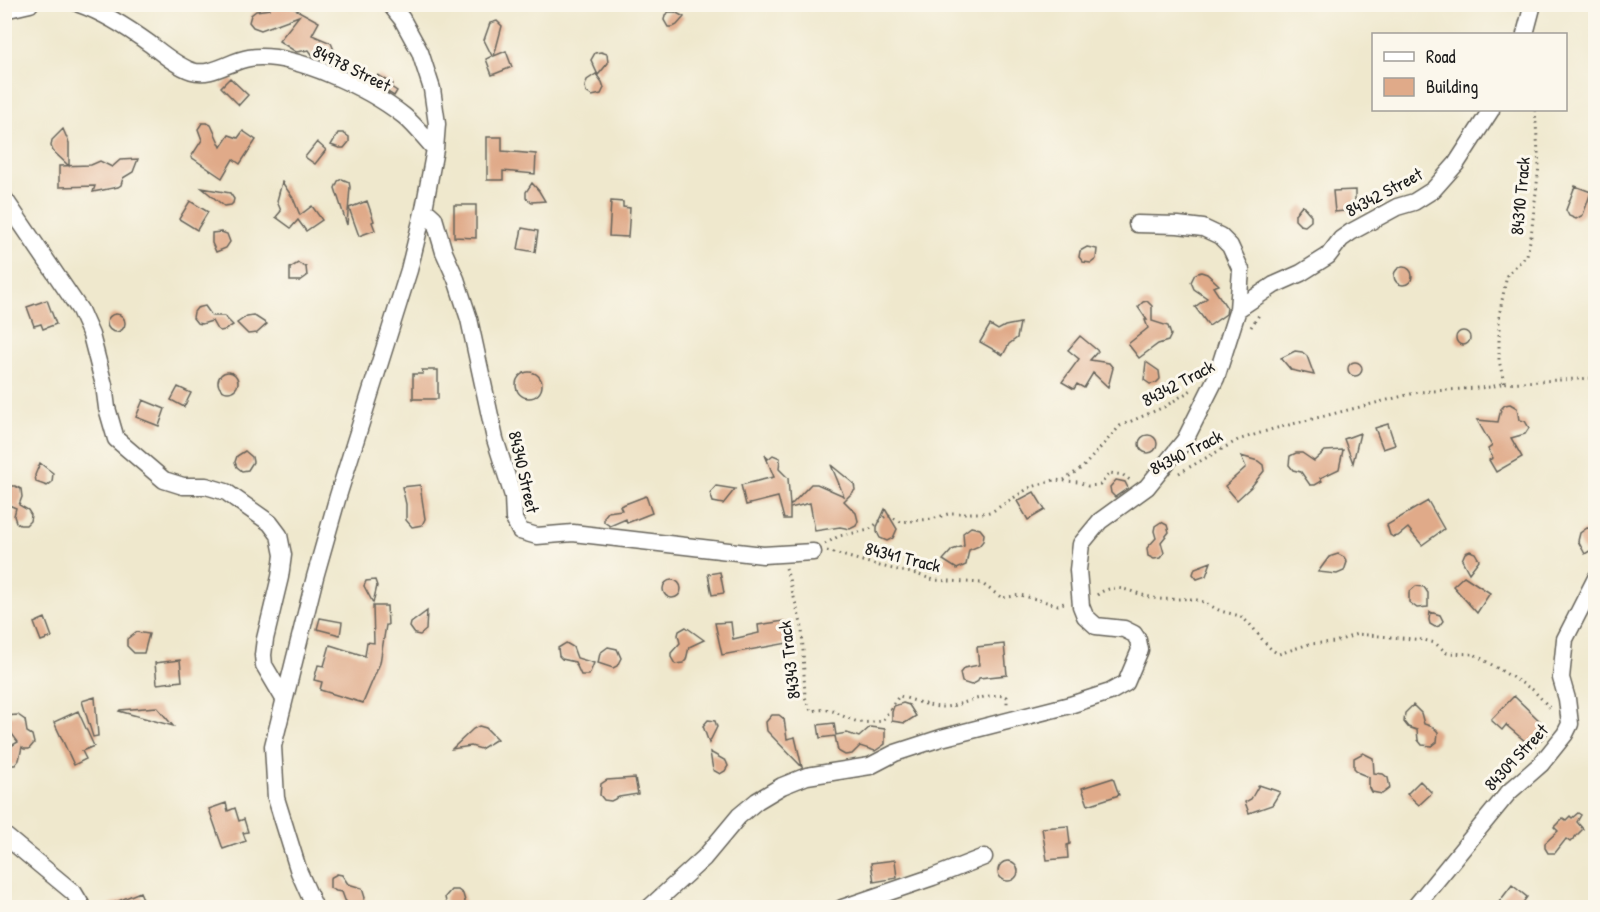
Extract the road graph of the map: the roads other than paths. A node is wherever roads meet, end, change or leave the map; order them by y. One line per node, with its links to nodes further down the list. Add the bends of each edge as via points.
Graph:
1 (30, 4): 5 (street)
2 (79, 4): 8 (street, 84978 Street, via 107,16 192,71 203,73 249,58 274,56 331,75 404,116)
3 (390, 4): 8 (street, via 420,52 432,89 437,124)
4 (1533, 4): 6 (street)
5 (4, 10)
6 (1525, 33)
7 (1490, 111): 12 (street, 84342 Street, via 1456,164 1433,190 1350,232 1328,256)
8 (435, 149): 10 (street)
9 (4, 198): 15 (street, via 80,310 91,334 116,439 164,480 226,492 270,523 279,535 283,555 263,655 264,665)
10 (424, 209): 13 (street, 84340 Street, via 434,218 469,319 495,439 513,496 514,519 520,531 537,536 573,533 763,555); 15 (street, via 315,577)
11 (1137, 224): 12 (street, via 1203,228 1220,236 1230,246 1241,270)
12 (1238, 309): 20 (street, via 1216,378 1185,440 1147,487 1100,521 1082,544 1078,570 1083,611 1096,626 1124,629 1134,633 1138,640 1140,650 1126,683 1110,692 941,738 870,766 807,776 782,786 739,816 704,858)
13 (813, 552)
14 (1596, 578): 22 (street, 84309 Street, via 1565,639 1561,678 1570,724 1557,746 1509,792)
15 (284, 699): 19 (street, via 273,746 276,798 298,872)
16 (4, 835): 18 (street, via 74,893)
17 (984, 857): 21 (street)
18 (83, 908)
19 (315, 908)
20 (649, 908)
21 (842, 908)
22 (1414, 908)

